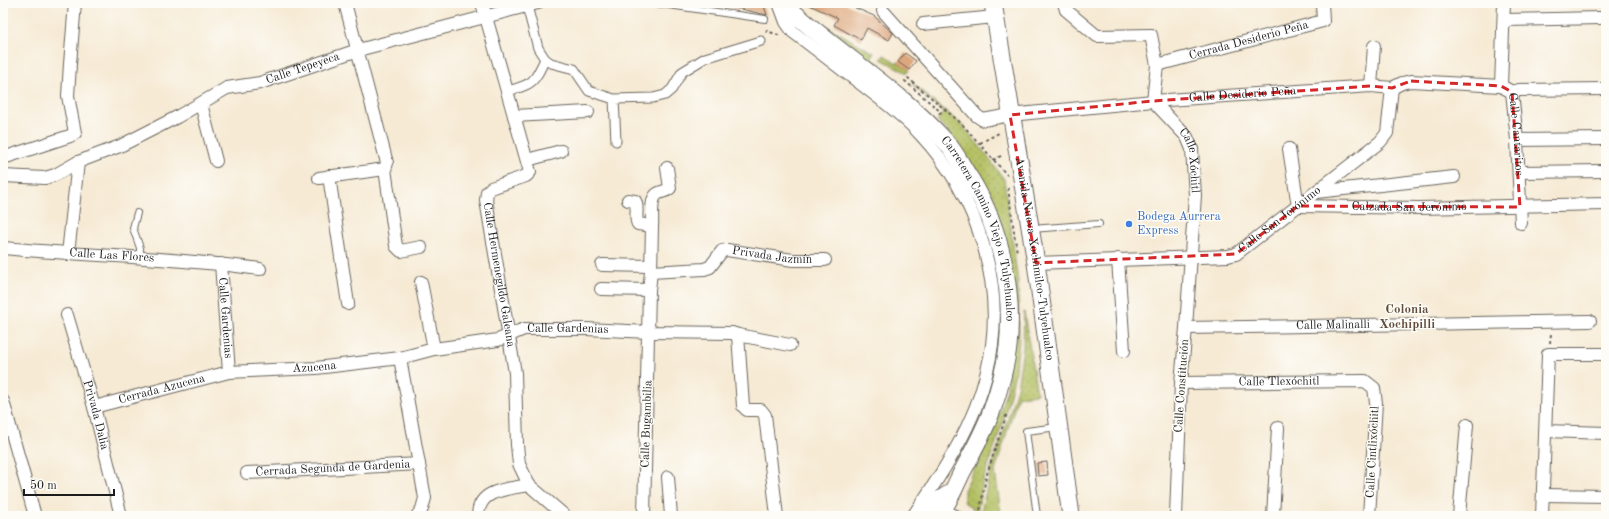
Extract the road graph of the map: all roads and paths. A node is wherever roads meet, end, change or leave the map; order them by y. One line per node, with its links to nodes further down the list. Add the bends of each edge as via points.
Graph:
1 (75, 3): 45 (street, via 68,96 75,133)
2 (346, 3): 21 (street)
3 (482, 3): 13 (street, Calle Hermenegildo Galeana)
4 (655, 3): 15 (lane)
5 (779, 3): 18 (street)
6 (783, 3): 113 (main road, Carretera Camino Viejo a Tulyehualco, via 901,98 947,143 978,192 991,219 999,243 1007,284 1008,348 991,412)
7 (1064, 3): 23 (street, via 1066,10 1097,36 1151,34)
8 (1322, 3): 23 (street, Cerrada Desiderio Peña, via 1323,22)
9 (1504, 3): 16 (street, Calle Cantaritos)
10 (532, 5): 13 (street, Calle Tepeyeca); 22 (street, via 538,48)
11 (994, 10): 17 (street); 36 (main road, Avenida Nueva Xochimilco-Tulyehualco)
12 (883, 11): 36 (street, Calle Desiderio Peña, via 977,116 983,120)
13 (487, 17): 21 (street, Calle Tepeyeca); 29 (street, Calle Hermenegildo Galeana)
14 (1600, 18): 16 (street)
15 (765, 19)
16 (1504, 20): 26 (street, Calle Cantaritos)
17 (922, 24)
18 (790, 27): 19 (path, via 784,38 767,31); 125 (street, via 920,133 943,160 977,224 988,264 994,313 993,344 987,373 969,423 943,471)
19 (761, 41): 31 (street, via 705,58 682,72 672,90 665,95 653,98)
20 (1374, 46): 25 (street)
21 (358, 50): 33 (street, Calle Tepeyeca, via 260,83 228,88); 51 (street)
22 (545, 59): 29 (street, via 536,78 528,85); 31 (street, via 574,69 589,91)
23 (1157, 65): 32 (street)
24 (905, 81): 40 (path, via 908,78 962,124)
25 (1371, 86): 27 (street, Calle Desiderio Peña); 32 (street, Calle Desiderio Peña)
26 (1501, 86): 27 (street, Calle Desiderio Peña, via 1411,81); 30 (street, Calle Cantaritos)
27 (1392, 88): 59 (street, Calle San Jerónimo, via 1387,133 1380,142)
28 (1606, 89): 30 (street)
29 (508, 90): 35 (street, Calle Hermenegildo Galeana)
30 (1512, 92): 38 (street, Calle Cantaritos)
31 (614, 99): 39 (street)
32 (1153, 101): 36 (street, Calle Desiderio Peña); 73 (street, Calle Xóchitl, via 1187,137 1192,149 1194,195)
33 (201, 104): 48 (street); 49 (street, Calle Tepeyeca, via 120,146)
34 (588, 112): 35 (street)
35 (514, 116): 46 (street, Calle Hermenegildo Galeana)
36 (1004, 116): 40 (path, via 999,133); 54 (main road, Avenida Nueva Xochimilco-Tulyehualco)
37 (1606, 139): 38 (street)
38 (1517, 140): 55 (street, Calle Cantaritos)
39 (616, 141)
40 (980, 143): 47 (path)
41 (1002, 148): 44 (path)
42 (1289, 150): 62 (street)
43 (561, 151): 46 (street)
44 (1003, 155): 47 (path); 50 (path)
45 (3, 158)
46 (527, 160): 91 (street, Calle Hermenegildo Galeana, via 529,175 490,188 486,200)
47 (993, 160): 54 (path)
48 (216, 161)
49 (78, 162): 56 (street, Calle Tepeyeca, via 45,178); 71 (street)
50 (1004, 162)
51 (386, 166): 69 (street, via 396,246 401,251); 85 (street, via 324,177)
52 (667, 168): 67 (street, Calle Bugambilia, via 670,188 653,199)
53 (1606, 171): 55 (street)
54 (1010, 172): 68 (main road, Avenida Nueva Xochimilco-Tulyehualco)
55 (1519, 172): 63 (street, Calle Cantaritos)
56 (3, 176)
57 (1454, 178): 59 (street)
58 (1007, 183): 72 (path)
59 (1316, 192): 62 (street, Calle San Jerónimo)
60 (628, 200): 67 (street, via 635,201 637,205 635,220 638,224)
61 (1606, 204): 63 (street, Calzada San Jerónimo)
62 (1298, 206): 63 (street, Calzada San Jerónimo); 73 (street, Calle San Jerónimo, via 1236,254)
63 (1520, 207): 66 (street, Calle Cantaritos)
64 (137, 213): 74 (lane, via 133,228 140,248)
65 (1099, 224): 68 (lane)
66 (1521, 224)
67 (652, 226): 81 (street, Calle Bugambilia)
68 (1030, 229): 77 (main road, Avenida Nueva Xochimilco-Tulyehualco)
69 (421, 247)
70 (3, 248): 71 (street, Calle Las Flores)
71 (68, 254): 74 (street, Calle Las Flores)
72 (1017, 254)
73 (1190, 257): 75 (street, Calle San Jerónimo); 89 (street, Calle Constitución)
74 (140, 258): 78 (street, Calle Las Flores)
75 (1118, 259): 77 (street, Calle San Jerónimo); 95 (street)
76 (825, 260): 81 (street, Privada Jazmín, via 793,260 727,250 722,251 710,267 704,269)
77 (1036, 263): 105 (main road, Avenida Nueva Xochimilco-Tulyehualco)
78 (221, 264): 80 (street, Calle Las Flores); 99 (street, Calle Gardenias)
79 (602, 265): 81 (street)
80 (260, 269)
81 (651, 269): 84 (street, Calle Bugambilia)
82 (421, 282): 94 (street)
83 (602, 289): 84 (street)
84 (649, 290): 90 (street, Calle Bugambilia)
85 (348, 304)
86 (66, 315): 103 (street, Privada Dalia)
87 (1590, 321): 88 (street, Calle Malinalli)
88 (1553, 322): 89 (street, Calle Malinalli); 96 (path)
89 (1186, 328): 100 (street, Calle Constitución)
90 (649, 332): 91 (street, Calle Gardenias, via 524,329); 92 (street, Calle Gardenias); 123 (street, Calle Bugambilia)
91 (508, 335): 94 (street, Calle Gardenias, via 498,340); 112 (street, Calle Hermenegildo Galeana, via 515,373 516,445 519,464)
92 (738, 335): 93 (street, Calle Gardenias); 117 (street, via 743,406 747,410 762,410 765,415)
93 (790, 345)
94 (434, 349): 98 (street, Calle Gardenias)
95 (1124, 352)
96 (1548, 354): 97 (street); 107 (street)
97 (1606, 354)
98 (400, 358): 99 (street, Azucena, via 316,368); 109 (street)
99 (229, 372): 103 (street, Cerrada Azucena)
100 (1181, 383): 101 (street, Calle Tlexóchitl, via 1365,381); 129 (street, Calle Constitución)
101 (1374, 388): 131 (street, Calle Cintlixóchitl, via 1376,403)
102 (3, 401): 118 (street)
103 (94, 407): 119 (street, Privada Dalia)
104 (1467, 425): 132 (street)
105 (1058, 427): 127 (lane, via 1026,431); 128 (main road, Avenida Nueva Xochimilco-Tulyehualco)
106 (1278, 428): 130 (street)
107 (1546, 431): 108 (street); 114 (street)
108 (1606, 433)
109 (419, 464): 110 (street, Cerrada Segunda de Gardenia); 120 (street, via 425,498)
110 (246, 473)
111 (668, 477): 124 (street)
112 (529, 485): 121 (street, via 495,492 484,498 478,509); 122 (street, Calle Hermenegildo Galeana)
113 (952, 492): 116 (main road, Carretera Camino Viejo a Tulyehualco); 126 (main road)
114 (1544, 495): 115 (street); 133 (street)
115 (1606, 496)
116 (946, 514)
117 (777, 515)
118 (35, 516)
119 (121, 516)
120 (417, 516)
121 (478, 516)
122 (565, 516)
123 (644, 516)
124 (671, 516)
125 (913, 516)
126 (923, 516)
127 (1037, 516)
128 (1070, 516)
129 (1176, 516)
130 (1273, 516)
131 (1369, 516)
132 (1459, 516)
133 (1542, 516)

